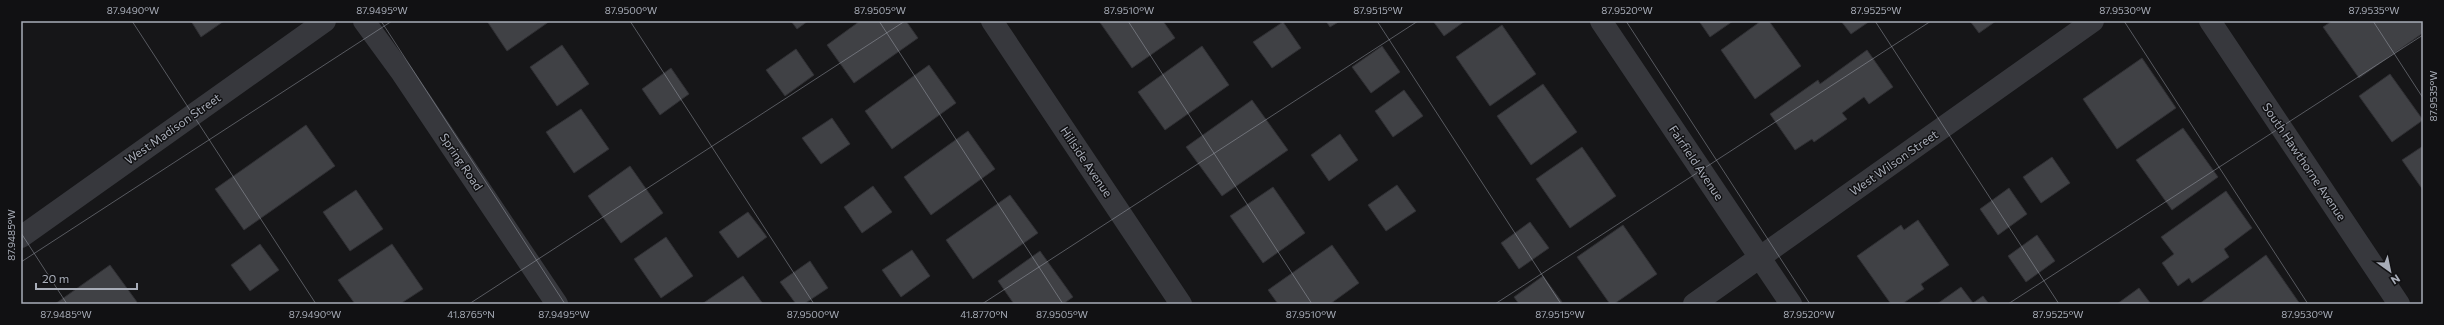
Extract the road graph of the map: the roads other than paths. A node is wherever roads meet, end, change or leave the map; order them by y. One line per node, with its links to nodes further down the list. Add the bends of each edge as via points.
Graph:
1 (325, 21): 7 (street, West Madison Street)
2 (364, 21): 9 (street, Spring Road, via 402,73)
3 (992, 21): 10 (street, Hillside Avenue)
4 (1601, 21): 8 (street, Fairfield Avenue)
5 (2093, 21): 8 (street, West Wilson Street)
6 (2210, 21): 13 (street, South Hawthorne Avenue)
7 (21, 237)
8 (1760, 258): 11 (street, West Wilson Street); 12 (street, Fairfield Avenue)
9 (557, 304)
10 (1181, 304)
11 (1694, 304)
12 (1791, 304)
13 (2399, 304)

